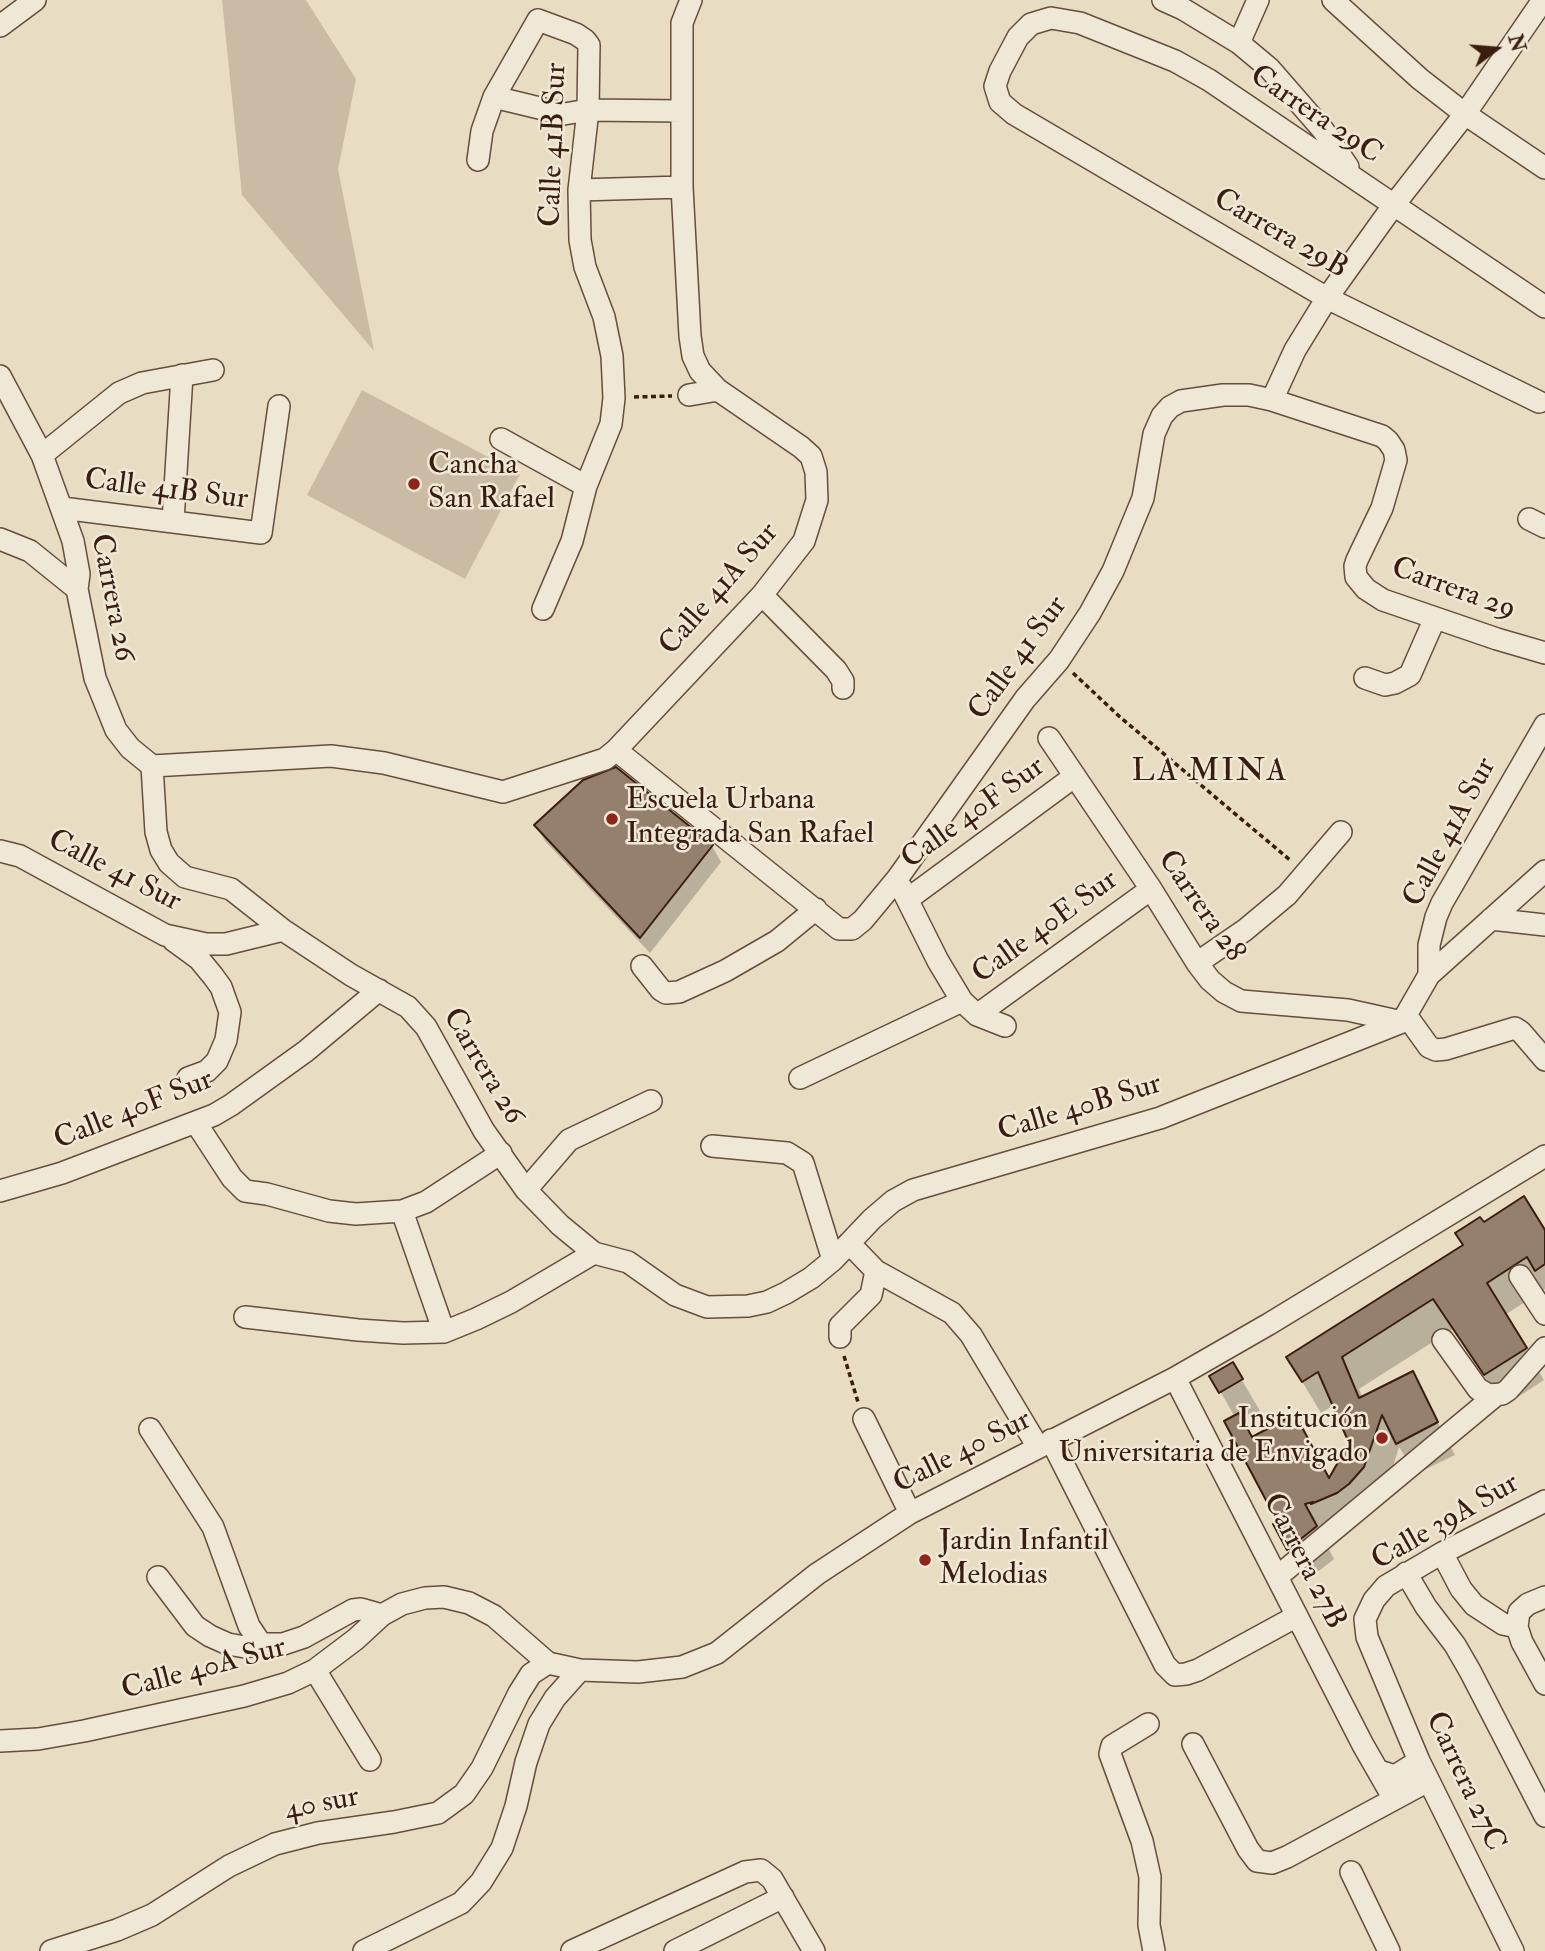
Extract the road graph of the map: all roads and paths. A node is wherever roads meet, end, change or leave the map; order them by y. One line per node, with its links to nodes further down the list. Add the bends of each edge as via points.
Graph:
1 (35, 0): 8 (street)
2 (691, 0): 13 (street, Calle 41A Sur, via 682,23)
3 (1163, 0): 9 (street)
4 (1258, 0): 9 (street)
5 (1333, 0): 14 (street)
6 (1542, 8): 14 (street)
7 (537, 10): 10 (street, Calle 41B Sur); 12 (street, Calle 41B Sur, via 589,46)
8 (0, 26)
9 (1239, 43): 17 (street, via 1297,99)
10 (494, 97): 12 (street, via 564,114); 15 (street, Calle 41B Sur)
11 (1000, 102): 17 (street, Carrera 29C, via 995,86 1000,71 1018,37 1031,24 1051,18 1080,23 1175,61 1209,80); 21 (street, Carrera 29B)
12 (588, 110): 13 (street); 19 (street, Calle 41B Sur)
13 (682, 111): 18 (street, Calle 41A Sur)
14 (1465, 114): 16 (street); 20 (street)
15 (478, 160)
16 (1545, 168)
17 (1356, 179): 20 (street, Carrera 29C)
18 (682, 187): 19 (street); 26 (street, Calle 41A Sur, via 693,356)
19 (579, 190): 28 (street, Calle 41B Sur, via 580,240 604,317)
20 (1393, 206): 21 (street); 22 (street, Carrera 29C)
21 (1327, 298): 29 (street); 30 (street, Carrera 29B)
22 (1545, 307)
23 (214, 370): 24 (street)
24 (182, 375): 33 (street, via 119,393); 36 (street)
25 (0, 376): 33 (street, Carrera 26)
26 (718, 390): 27 (street); 39 (street, Calle 41A Sur, via 801,447 811,456 816,472 817,500 804,541)
27 (689, 395): 28 (path)
28 (614, 398): 34 (street, Calle 41B Sur, via 611,425)
29 (1272, 400): 41 (street, Carrera 29, via 1382,436 1394,450 1396,460 1355,566 1356,576 1383,600); 43 (street, Calle 41 Sur, via 1223,395 1181,401 1162,416 1154,434 1143,498 1113,571)
30 (1539, 402)
31 (279, 406): 36 (street, Calle 41B Sur, via 261,533)
32 (501, 439): 34 (street)
33 (42, 455): 35 (street, Carrera 26)
34 (586, 486): 40 (street, Calle 41B Sur, via 572,541)
35 (62, 508): 36 (street, Calle 41B Sur); 38 (street, Carrera 26, via 77,559)
36 (173, 521)
37 (0, 539): 38 (street, via 30,551)
38 (76, 589): 49 (street, Carrera 26, via 95,678 116,730)
39 (762, 596): 45 (street, via 836,670); 48 (street, Calle 41A Sur)
40 (543, 609)
41 (1435, 618): 42 (street, Carrera 29); 44 (street, via 1410,675 1385,685)
42 (1545, 653)
43 (1059, 660): 54 (path); 55 (street, Calle 41 Sur, via 1025,699)
44 (1364, 678)
45 (843, 688)
46 (1545, 727): 65 (street, Calle 41A Sur, via 1436,917 1429,945)
47 (1049, 738): 50 (street, Carrera 28)
48 (616, 750): 49 (street, Calle 41A Sur, via 605,759 503,792 384,763 331,756); 58 (street)
49 (152, 766): 61 (street, Carrera 26, via 156,832 169,863 185,877 230,889)
50 (1075, 776): 56 (street, Carrera 28); 57 (street, Calle 40F Sur)
51 (1341, 832): 54 (street)
52 (0, 852): 62 (street, Calle 41 Sur, via 20,856)
53 (1545, 871): 59 (street)
54 (1306, 874): 63 (street, via 1245,930)
55 (897, 879): 57 (street); 58 (street, Calle 41 Sur, via 852,929 839,929)
56 (1151, 889): 63 (street, Carrera 28); 67 (street, Calle 40E Sur)
57 (908, 899): 67 (street, via 937,961)
58 (817, 909): 64 (street, via 777,941 679,992 661,990)
59 (1491, 919): 60 (street); 65 (street)
60 (1545, 925)
61 (283, 930): 62 (street, Calle 41 Sur, via 226,944); 66 (street, Carrera 26)
62 (165, 935): 71 (street, via 199,959 220,987 230,1012 217,1061 207,1071)
63 (1197, 963): 68 (street, Carrera 28, via 1210,980 1241,1001)
64 (642, 966)
65 (1429, 975): 68 (street)
66 (379, 990): 74 (street, Calle 40F Sur, via 296,1059 232,1105); 76 (street, Carrera 26, via 408,1007 426,1027)
67 (969, 1008): 69 (street); 72 (street, Calle 40E Sur)
68 (1404, 1018): 70 (street, via 1436,1050 1515,1028); 81 (street, Calle 40B Sur, via 1160,1118 913,1190 893,1201)
69 (1005, 1027)
70 (1545, 1060)
71 (188, 1078)
72 (800, 1078)
73 (651, 1101): 78 (street, via 569,1140)
74 (196, 1123): 79 (street, Calle 40F Sur); 80 (street, via 245,1191 329,1211)
75 (712, 1146): 83 (street, via 787,1153 803,1163)
76 (501, 1153): 78 (street, Carrera 26); 80 (street, via 426,1202)
77 (1545, 1156): 93 (street, Calle 40 Sur)
78 (526, 1189): 82 (street, Carrera 26)
79 (0, 1191)
80 (402, 1211): 89 (street)
81 (849, 1243): 83 (street, Calle 40B Sur); 84 (street)
82 (594, 1253): 86 (street, Carrera 26, via 628,1262 692,1303); 89 (street, via 511,1302)
83 (833, 1260): 86 (street, Calle 40B Sur, via 786,1293)
84 (876, 1271): 90 (street, via 871,1295 844,1320); 97 (street, via 952,1313)
85 (1520, 1276): 87 (street)
86 (748, 1306)
87 (1545, 1314)
88 (245, 1317): 89 (street, via 358,1330)
89 (444, 1332)
90 (840, 1337): 95 (path)
91 (1443, 1340): 94 (street, via 1478,1389)
92 (1545, 1348): 94 (street, via 1508,1390)
93 (1175, 1378): 97 (street, Calle 40 Sur); 103 (street, Carrera 27B)
94 (1496, 1395): 103 (street)
95 (864, 1419): 99 (street)
96 (150, 1429): 109 (street, via 213,1527 249,1626)
97 (1044, 1444): 99 (street, Calle 40 Sur); 106 (street, via 1165,1665 1175,1675 1198,1670)
98 (1545, 1501): 100 (street, Calle 39A Sur)
99 (910, 1513): 112 (street, Calle 40 Sur, via 817,1574 717,1653 682,1667 638,1672)
100 (1442, 1553): 101 (street, Calle 39A Sur); 107 (street, via 1474,1605 1503,1624)
101 (1406, 1573): 108 (street, Calle 39A Sur, via 1374,1600 1365,1619); 122 (street, via 1471,1671)
102 (158, 1577): 109 (street, via 195,1626 210,1636 236,1646)
103 (1277, 1577): 106 (street, Carrera 27B)
104 (1545, 1597): 107 (street, via 1519,1612)
105 (382, 1615): 109 (street, via 353,1610 293,1641); 110 (street, Calle 40A Sur, via 425,1598 469,1603 494,1616); 111 (street, Calle 40A Sur)
106 (1297, 1616): 119 (street, Carrera 27B)
107 (1517, 1627): 113 (street)
108 (1367, 1637): 118 (street, Carrera 27C)
109 (261, 1644)
110 (548, 1663): 112 (street, Calle 40 Sur); 125 (street, 40 sur, via 531,1674 464,1794 438,1813 275,1844 229,1866 152,1915)
111 (315, 1670): 115 (street, Calle 40A Sur, via 244,1696 84,1731); 117 (street)
112 (580, 1670): 126 (street, via 539,1724 502,1848 481,1882 461,1903)
113 (1545, 1684)
114 (1148, 1724): 130 (street, via 1112,1746 1110,1754 1142,1841 1150,1877 1149,1925)
115 (0, 1741)
116 (1193, 1744): 121 (street, via 1257,1861 1272,1863 1287,1857)
117 (370, 1760)
118 (1419, 1761): 119 (street, via 1395,1776); 120 (street, Carrera 27C)
119 (1379, 1771): 121 (street, Carrera 27B)
120 (1428, 1781): 121 (street); 132 (street, Carrera 27C)
121 (1394, 1799)
122 (1545, 1816)
123 (1351, 1872): 131 (street)
124 (783, 1897): 127 (street, via 761,1870 746,1872); 128 (street); 129 (street)
125 (51, 1951)
126 (364, 1951)
127 (572, 1951)
128 (675, 1951)
129 (814, 1951)
130 (1154, 1951)
131 (1389, 1951)
132 (1513, 1951)

